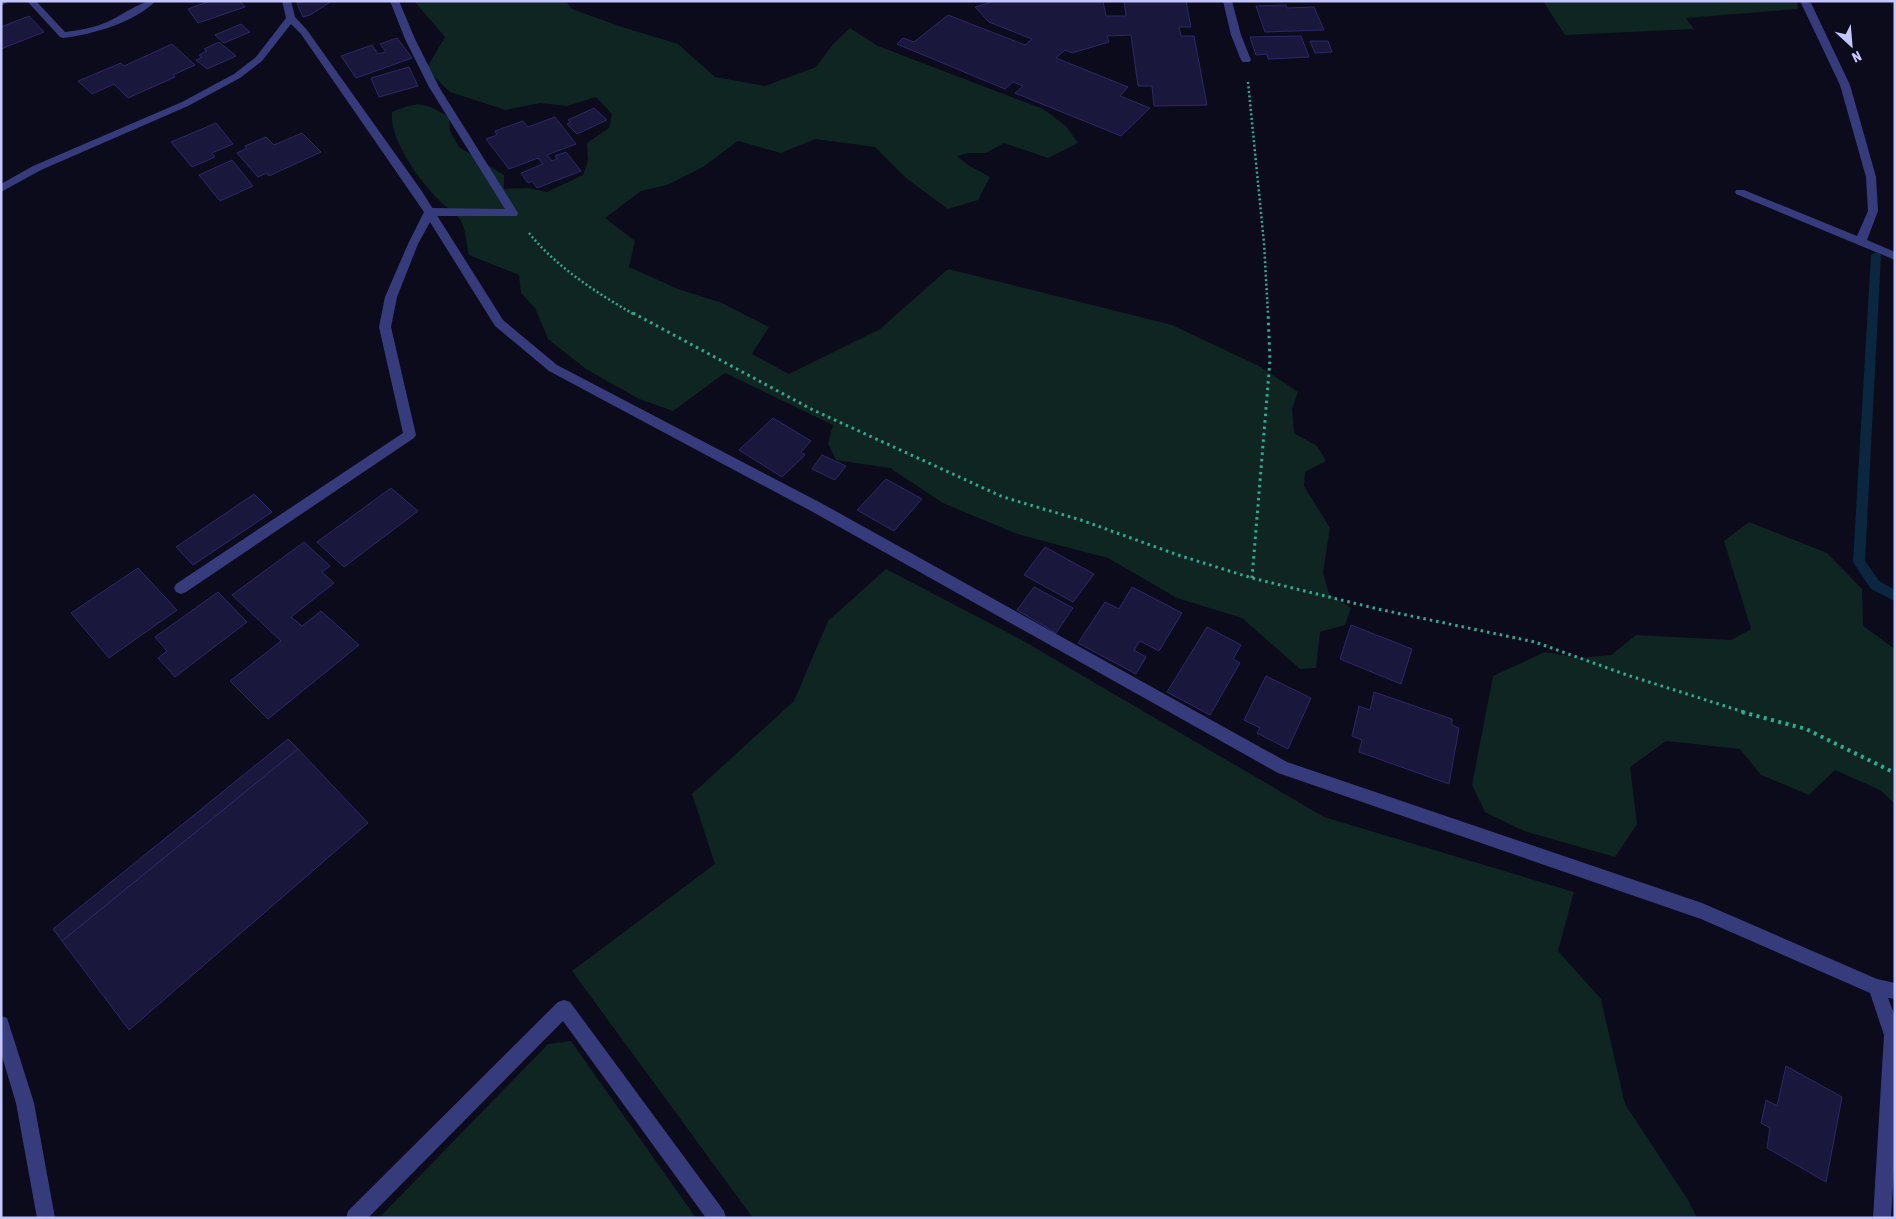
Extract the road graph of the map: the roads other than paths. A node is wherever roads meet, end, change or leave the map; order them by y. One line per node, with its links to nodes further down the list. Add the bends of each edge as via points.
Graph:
1 (5, 1): 7 (street)
2 (32, 1): 3 (street, via 63,35 88,33 111,25)
3 (152, 1)
4 (286, 1): 9 (street)
5 (394, 1): 13 (street, via 434,87 513,213)
6 (1227, 1): 10 (street)
7 (1, 3)
8 (1806, 3): 14 (street, via 1845,85 1871,177 1872,211)
9 (291, 18): 11 (street, via 259,59 237,76 185,104 37,168); 13 (street)
10 (1246, 60)
11 (1, 189)
12 (1740, 192): 14 (street)
13 (430, 212): 16 (street, via 395,288 385,327 410,436); 17 (street, via 499,323 553,368 816,507 1284,768 1702,911)
14 (1861, 242): 15 (street)
15 (1895, 256)
16 (181, 588)
17 (1876, 987): 18 (street); 20 (street)
18 (1895, 991)
19 (1, 1024): 21 (street, via 25,1103)
20 (1894, 1035): 24 (street)
21 (46, 1218)
22 (355, 1218): 23 (street, via 564,1008)
23 (718, 1218)
24 (1882, 1218)

